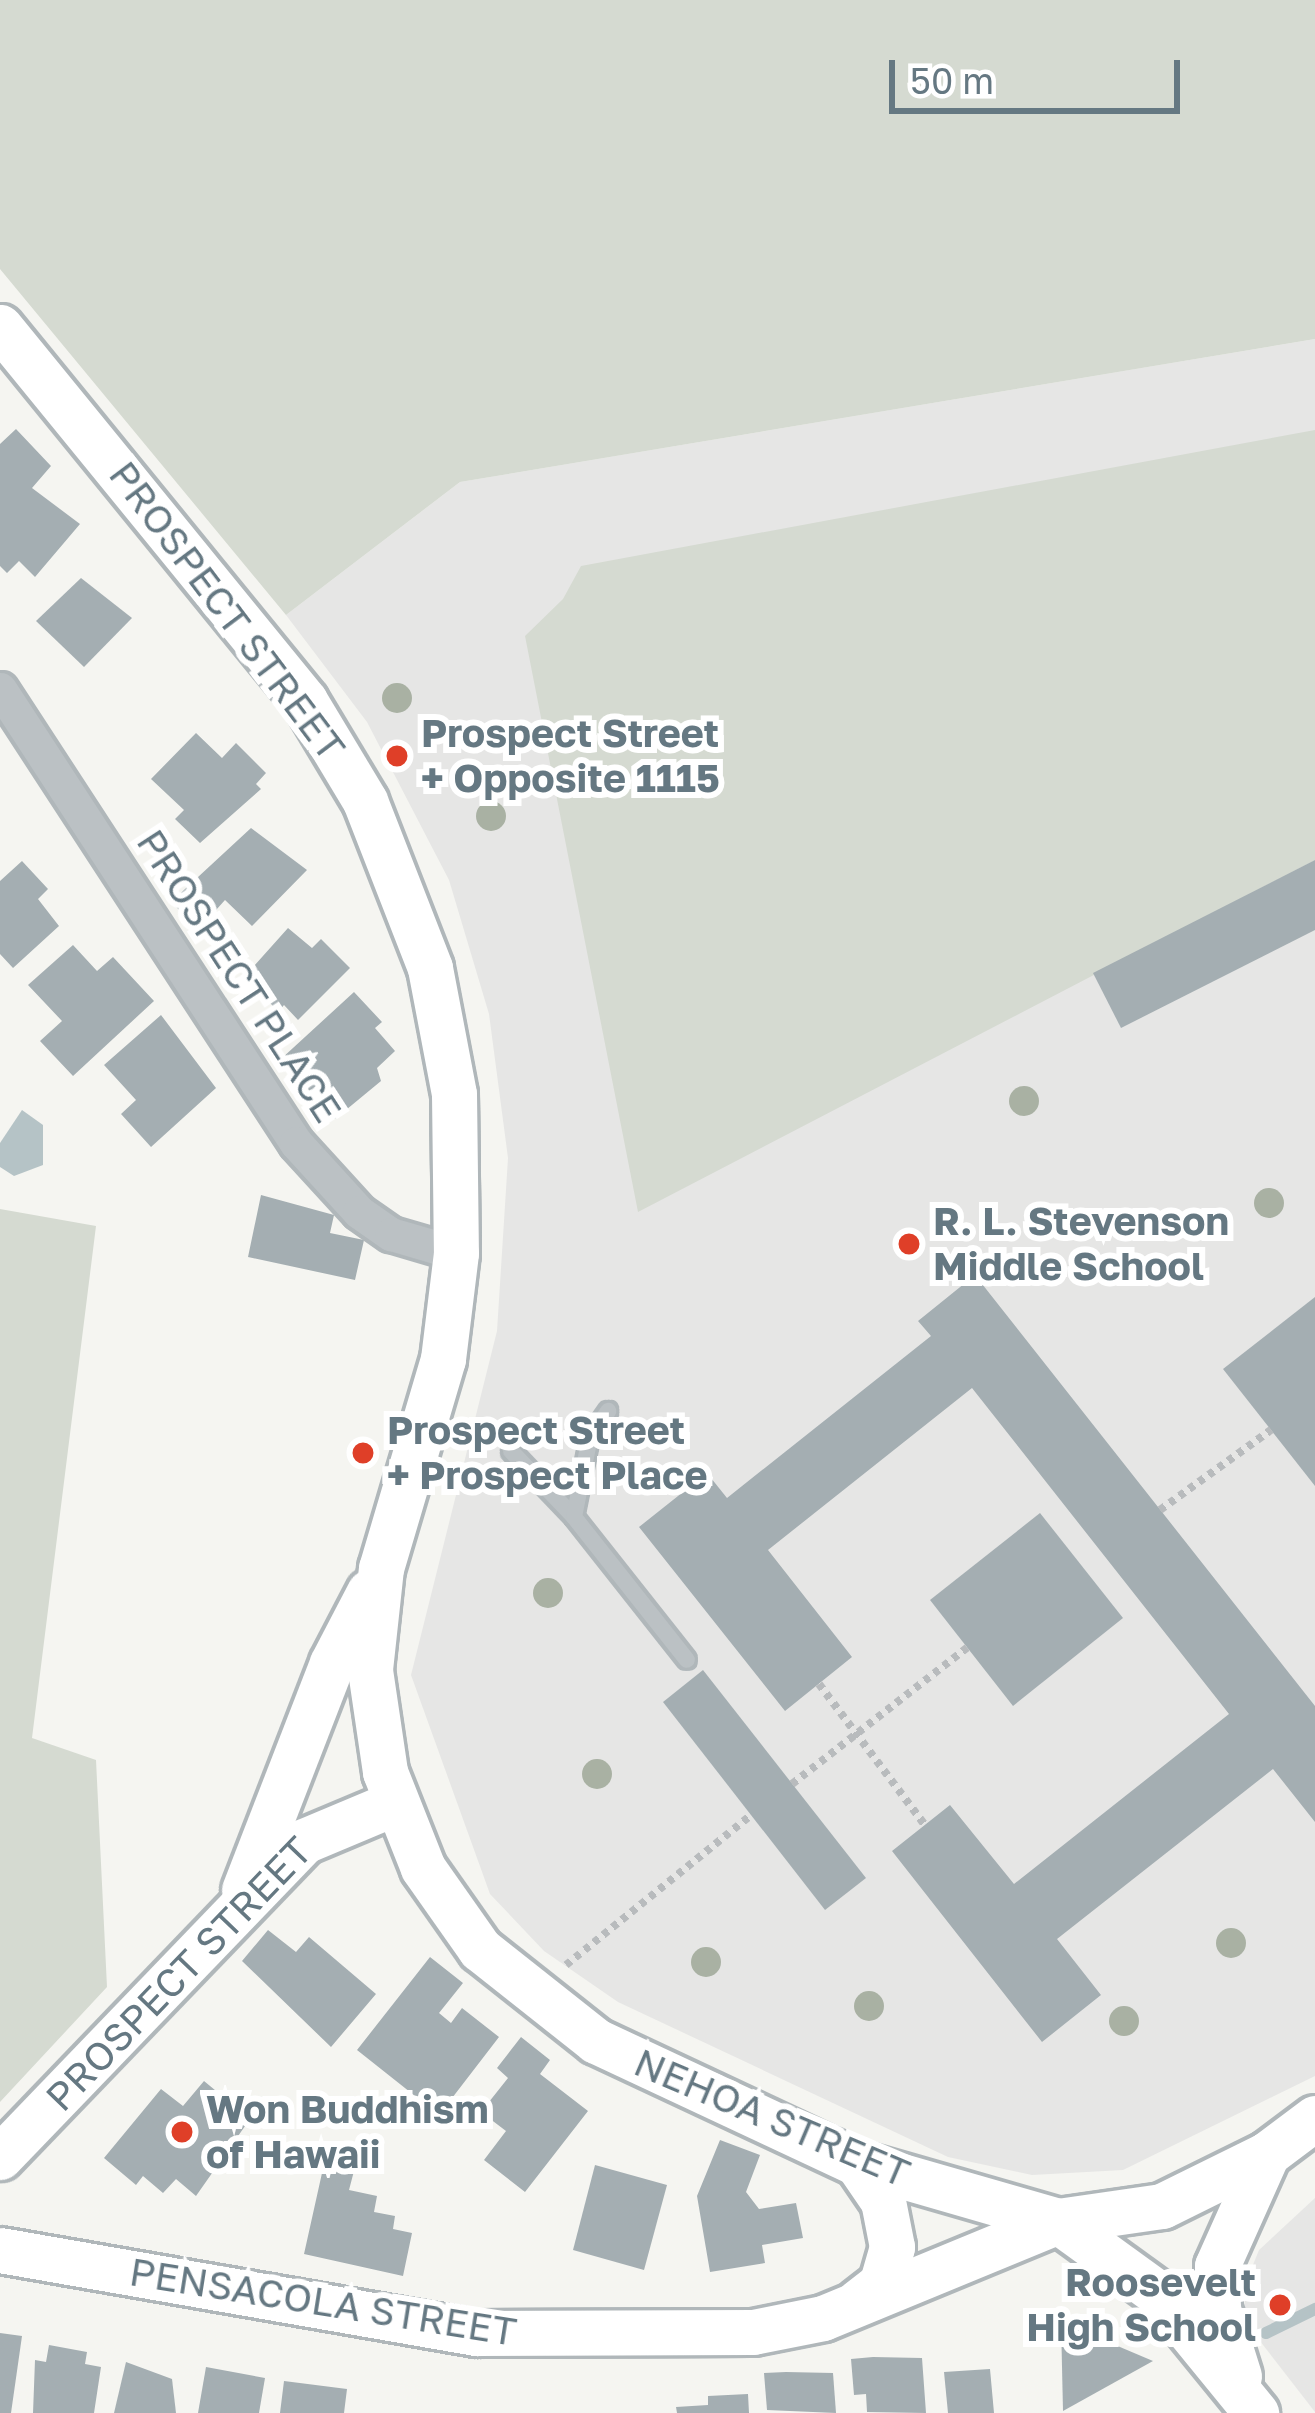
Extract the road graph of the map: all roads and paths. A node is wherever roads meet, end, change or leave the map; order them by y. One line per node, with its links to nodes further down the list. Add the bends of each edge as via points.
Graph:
1 (0, 327): 3 (street, PROSPECT STREET, via 270,655 365,800 411,907 444,1030 458,1158)
2 (0, 689): 3 (street, PROSPECT PLACE, via 296,1143 375,1223)
3 (456, 1253): 9 (street, PROSPECT STREET, via 442,1359)
4 (608, 1411): 8 (lane, via 590,1437)
5 (1271, 1430): 7 (path)
6 (511, 1451): 8 (lane)
7 (1160, 1510)
8 (574, 1517): 11 (lane)
9 (381, 1568): 15 (street, PROSPECT STREET, via 370,1670); 18 (street, via 332,1663)
10 (967, 1648): 13 (path)
11 (686, 1660)
12 (819, 1684): 13 (path)
13 (856, 1733): 14 (path); 17 (path)
14 (792, 1784)
15 (395, 1803): 18 (street, PROSPECT STREET, via 304,1841); 23 (street, NEHOA STREET, via 449,1910 554,2015 634,2062)
16 (751, 1815): 19 (path)
17 (925, 1825)
18 (235, 1916): 22 (street, PROSPECT STREET)
19 (580, 1952)
20 (1315, 2118): 21 (street)
21 (1267, 2154): 24 (street, via 1162,2206); 27 (street, via 1224,2242 1216,2291)
22 (0, 2157)
23 (857, 2163): 24 (street, NEHOA STREET); 26 (street, via 884,2201 892,2247 882,2283)
24 (1058, 2221): 26 (street, PENSACOLA STREET); 27 (street, NEHOA STREET, via 1159,2294)
25 (0, 2250): 26 (street, PENSACOLA STREET, via 476,2333 753,2332)
26 (858, 2302)
27 (1256, 2412)

